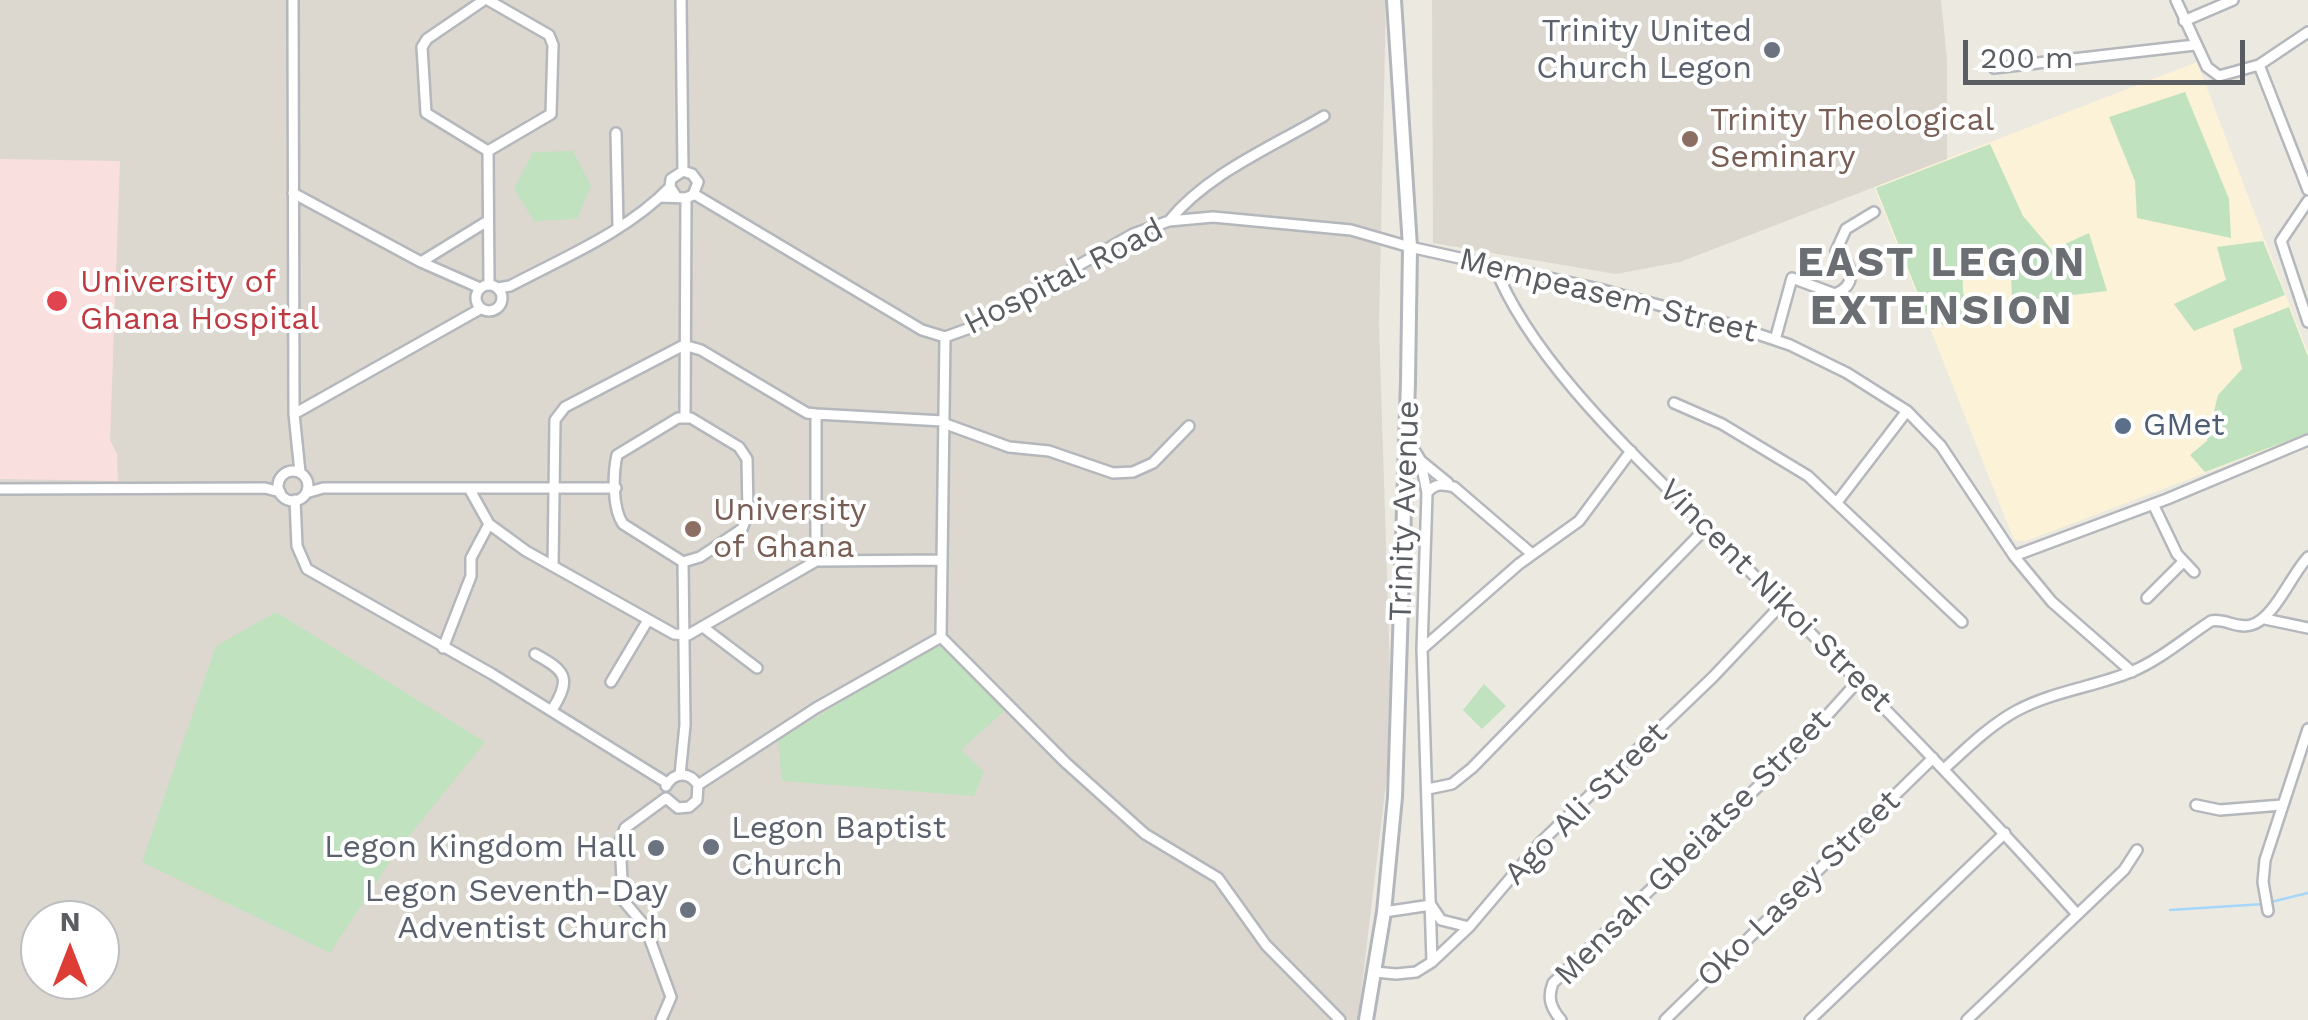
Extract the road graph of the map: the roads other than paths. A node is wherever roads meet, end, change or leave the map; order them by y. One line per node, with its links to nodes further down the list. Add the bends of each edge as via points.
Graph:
1 (293, 0): 18 (street)
2 (486, 0): 14 (street, via 422,47 426,113); 14 (street, via 549,35 554,45 551,114)
3 (681, 0): 15 (street)
4 (1394, 0): 24 (street, Trinity Avenue)
5 (2176, 0): 7 (street)
6 (2233, 0): 7 (street)
7 (2184, 21): 9 (street)
8 (2308, 32): 10 (street)
9 (2195, 44): 10 (street, via 2218,76); 11 (street)
10 (2259, 65): 16 (street)
11 (1994, 68)
12 (1324, 116): 21 (street, via 1210,182)
13 (616, 132): 23 (street)
14 (488, 151): 22 (street)
15 (683, 171): 17 (street, via 674,175); 17 (street, via 696,178)
16 (2308, 190)
17 (685, 192): 23 (street, via 660,198); 30 (street, Hospital Road); 32 (street)
18 (293, 193): 25 (street); 35 (street)
19 (2308, 201): 29 (street, via 2282,241)
20 (1874, 212): 31 (street, via 1846,229 1836,252 1851,268 1843,291 1792,278)
21 (1169, 220): 24 (street, Hospital Road, via 1212,217 1351,230); 30 (street, Hospital Road)
22 (486, 222): 25 (street); 27 (street)
23 (618, 226): 27 (street, via 510,286)
24 (1410, 247): 26 (street, Mempeasem Street); 40 (street, Trinity Avenue)
25 (421, 262): 27 (street)
26 (1494, 265): 31 (street, Mempeasem Street); 42 (street, Vincent Nikoi Street, via 1515,313)
27 (492, 289): 28 (street); 28 (street, via 496,309)
28 (478, 305): 35 (street)
29 (2308, 322)
30 (945, 337): 38 (street)
31 (1775, 340): 34 (street, Mempeasem Street)
32 (684, 345): 36 (street); 37 (street); 51 (street, via 559,412)
33 (1674, 404): 54 (street, via 1768,450)
34 (1908, 411): 54 (street); 59 (street, Mempeasem Street, via 1941,446)
35 (294, 414): 44 (street)
36 (816, 414): 38 (street); 62 (street)
37 (685, 417): 47 (street, via 622,449); 63 (street, via 745,452 748,512 742,530)
38 (942, 422): 39 (street, via 1114,473 1153,462); 61 (street)
39 (1190, 426)
40 (1407, 437): 43 (street); 98 (street, Trinity Avenue, via 1395,797)
41 (2308, 440): 55 (street)
42 (1632, 451): 57 (street, Vincent Nikoi Street); 58 (street, via 1579,521)
43 (1421, 461): 48 (street); 52 (street)
44 (295, 472): 45 (street); 46 (street)
45 (280, 486): 49 (street); 53 (street)
46 (307, 488): 50 (street); 53 (street)
47 (616, 488): 51 (street); 63 (street, via 623,524)
48 (1454, 488): 52 (street); 58 (street)
49 (0, 489)
50 (470, 490): 51 (street); 56 (street)
51 (553, 490): 65 (street)
52 (1430, 490): 77 (street)
53 (295, 500): 76 (street, via 297,546 307,570)
54 (1838, 501): 71 (street)
55 (2154, 504): 59 (street); 64 (street)
56 (489, 524): 65 (street); 76 (street, via 471,558 471,576)
57 (1707, 527): 68 (street, Vincent Nikoi Street); 90 (street, via 1472,768 1452,784)
58 (1532, 554): 77 (street)
59 (2014, 556): 80 (street, Mempeasem Street, via 2052,602)
60 (2308, 557): 69 (street)
61 (942, 560): 62 (street); 75 (street)
62 (816, 561): 72 (street)
63 (683, 562): 74 (street)
64 (2183, 562): 66 (street); 67 (street)
65 (553, 566): 70 (street)
66 (2194, 572)
67 (2147, 598)
68 (1782, 604): 81 (street, Vincent Nikoi Street); 100 (street, Ago Ali Street, via 1541,842)
69 (2265, 619): 73 (street); 80 (street, via 2245,626 2210,621)
70 (648, 620): 74 (street); 82 (street)
71 (1962, 622)
72 (704, 628): 74 (street); 79 (street)
73 (2308, 628)
74 (682, 636): 87 (street, via 686,725)
75 (941, 636): 89 (street); 104 (street, via 1145,834 1218,878 1266,945)
76 (443, 648): 83 (street)
77 (1422, 650): 90 (street)
78 (535, 654): 83 (street, via 564,676)
79 (757, 668)
80 (2132, 672): 86 (street, via 2016,711)
81 (1859, 680): 85 (street, Vincent Nikoi Street); 106 (street, Mensah Gbeiatse Street, via 1552,983 1551,1006)
82 (611, 682)
83 (552, 710): 88 (street)
84 (2308, 729): 92 (street)
85 (1933, 758): 86 (street, Vincent Nikoi Street); 107 (street, Oko Lasey Street)
86 (1944, 769): 94 (street, Vincent Nikoi Street)
87 (680, 774): 88 (street); 89 (street)
88 (667, 783): 91 (street)
89 (698, 785): 91 (street, via 689,807)
90 (1428, 789): 96 (street)
91 (666, 798): 103 (street, via 625,828 620,841 623,900 645,926 671,997)
92 (2282, 804): 93 (street, via 2220,810); 97 (street, via 2264,868)
93 (2196, 805)
94 (2005, 833): 99 (street, Vincent Nikoi Street); 108 (street)
95 (2138, 850): 99 (street)
96 (1431, 904): 98 (street); 100 (street, via 1441,920); 101 (street)
97 (2268, 909)
98 (1384, 912): 102 (street, Trinity Avenue)
99 (2076, 913): 109 (street)
100 (1469, 927): 101 (street, Ago Ali Street)
101 (1432, 962): 102 (street, via 1416,972)
102 (1375, 972): 105 (street, Trinity Avenue)
103 (661, 1020)
104 (1340, 1020)
105 (1366, 1020)
106 (1561, 1020)
107 (1664, 1020)
108 (1810, 1020)
109 (1966, 1020)

